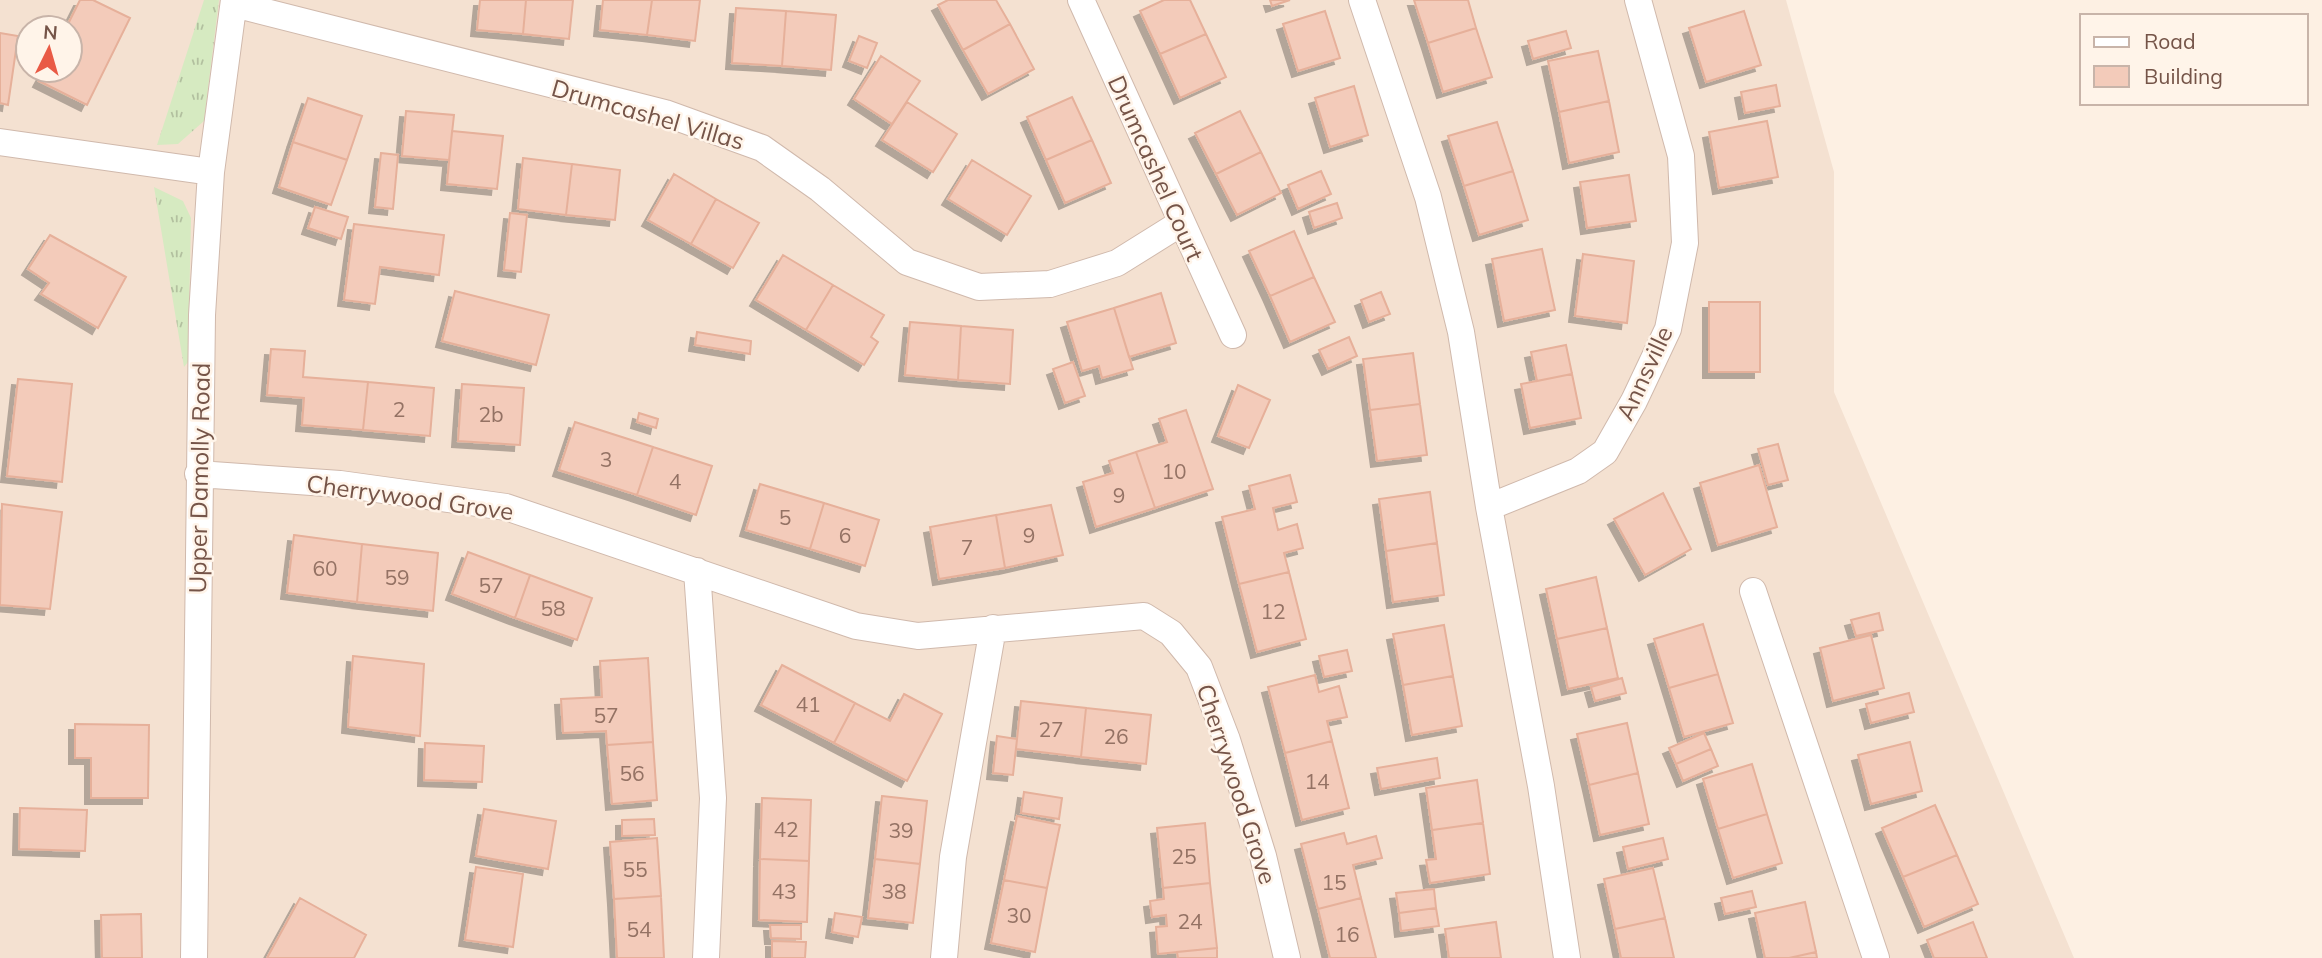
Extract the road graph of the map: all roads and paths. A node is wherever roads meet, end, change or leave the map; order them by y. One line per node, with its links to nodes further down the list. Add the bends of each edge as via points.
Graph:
1 (1081, 0): 7 (street, Drumcashel Court)
2 (1362, 0): 10 (street, via 1428,197 1461,332)
3 (1638, 0): 10 (street, Annsville, via 1681,156 1685,243 1668,329 1605,452 1578,471)
4 (234, 2): 6 (street, Upper Damolly Road); 7 (street, Drumcashel Villas, via 665,113 762,148 820,189 907,262 979,286 1050,284 1117,263)
5 (0, 142): 6 (street)
6 (211, 172): 9 (street, Upper Damolly Road)
7 (1181, 223): 8 (street, Drumcashel Court)
8 (1233, 335)
9 (198, 474): 11 (street, Cherrywood Grove, via 340,484 506,507); 14 (street, Upper Damolly Road)
10 (1489, 507): 18 (street, via 1541,786)
11 (697, 571): 13 (street, Cherrywood Grove, via 856,626 919,636); 15 (street, via 713,798)
12 (1753, 591): 19 (street)
13 (993, 628): 16 (street, via 953,858); 17 (street, Cherrywood Grove, via 1144,617 1171,633 1199,667 1227,740 1263,856)
14 (194, 958)
15 (706, 958)
16 (944, 958)
17 (1287, 958)
18 (1567, 958)
19 (1876, 958)

